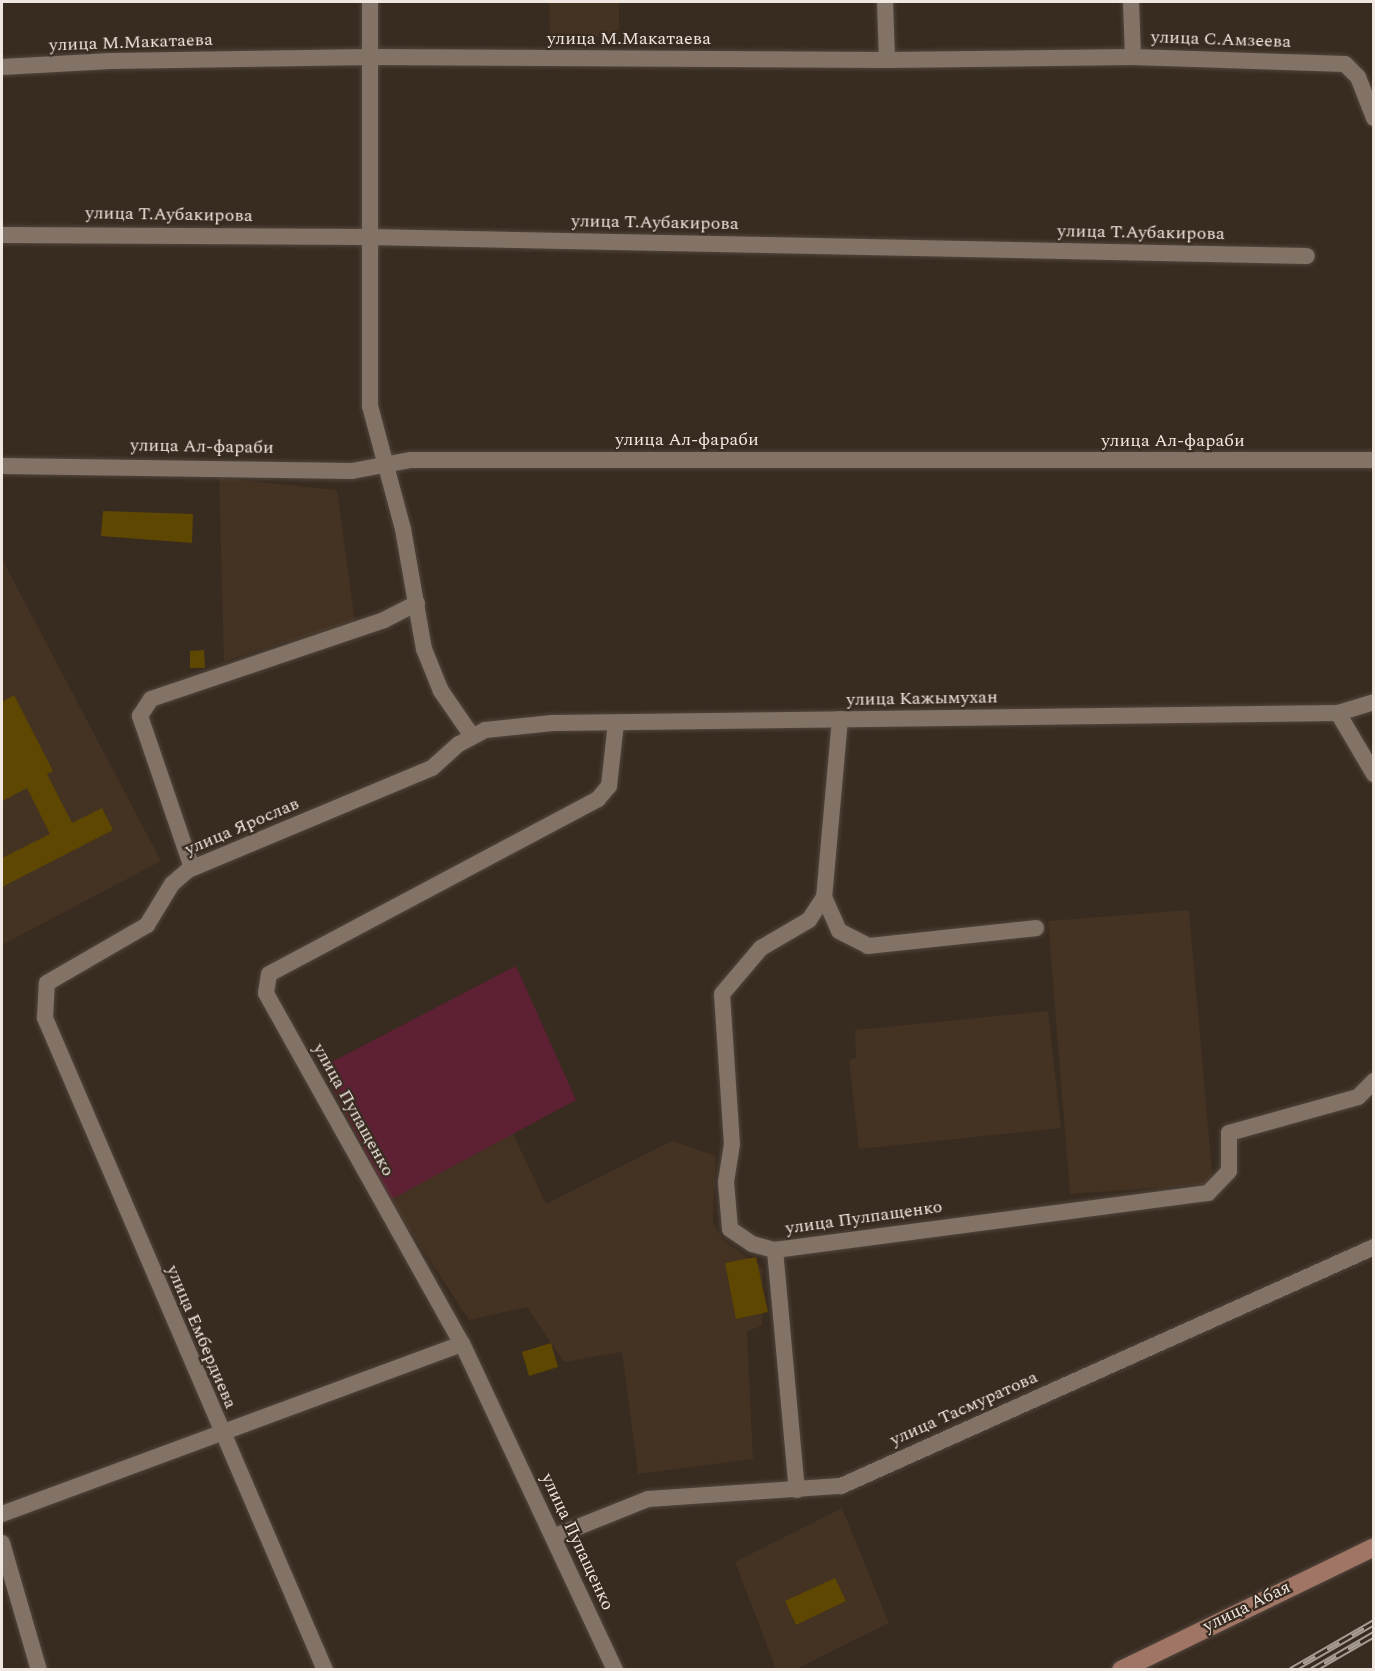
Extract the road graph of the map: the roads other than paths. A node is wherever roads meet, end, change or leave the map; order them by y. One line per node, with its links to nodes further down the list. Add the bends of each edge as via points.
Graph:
1 (370, 2): 4 (street)
2 (885, 2): 6 (street)
3 (1131, 2): 5 (street, улица С.Амзеева)
4 (370, 57): 6 (street, улица М.Макатаева); 7 (street, улица М.Макатаева, via 111,61); 10 (street)
5 (1133, 57): 6 (street, улица М.Макатаева); 8 (street, улица С.Амзеева, via 1344,64 1358,77)
6 (887, 60)
7 (2, 68)
8 (1374, 118)
9 (2, 235): 10 (street, улица Т.Аубакирова)
10 (369, 237): 11 (street, улица Т.Аубакирова); 13 (street, via 370,406)
11 (1307, 256)
12 (1374, 460): 13 (street, улица Ал-фараби, via 420,460)
13 (387, 464): 14 (street, улица Ал-фараби, via 351,471); 15 (street)
14 (2, 466)
15 (417, 603): 21 (street, via 424,649 441,691); 23 (street, via 384,620 152,699 140,716)
16 (1374, 702): 17 (street, улица Кажымухан)
17 (1338, 714): 18 (street, улица Кажымухан); 22 (street)
18 (840, 719): 19 (street, улица Кажымухан); 24 (street)
19 (616, 723): 20 (street, улица Кажымухан); 30 (street, улица Пупащенко, via 609,786 598,799 269,974 266,993)
20 (507, 727): 21 (street, улица Ярослав)
21 (472, 736): 23 (street, улица Ярослав, via 432,768)
22 (1374, 774)
23 (192, 868): 26 (street, улица Ярослав, via 172,884 147,925 47,983)
24 (824, 897): 25 (street, via 839,931 867,946); 29 (street, улица Пулпащенко, via 809,920 761,948 722,994 732,1144 726,1182 730,1228 752,1244)
25 (1036, 928)
26 (45, 1017): 31 (street, улица Ембердиева)
27 (1374, 1082): 29 (street, улица Пулпащенко, via 1358,1096 1229,1133 1229,1171 1208,1193)
28 (1374, 1246): 32 (street, улица Тасмуратова, via 842,1486)
29 (775, 1250): 32 (street)
30 (462, 1344): 31 (street); 34 (street, улица Пупащенко)
31 (221, 1434): 33 (street); 38 (street, улица Ембердиева)
32 (797, 1490): 34 (street, улица Тасмуратова, via 648,1499)
33 (2, 1514)
34 (553, 1537): 39 (street, улица Пупащенко)
35 (2, 1543): 37 (street)
36 (1374, 1547): 40 (main road, улица Абая)
37 (39, 1670)
38 (325, 1670)
39 (615, 1670)
40 (1121, 1670)

